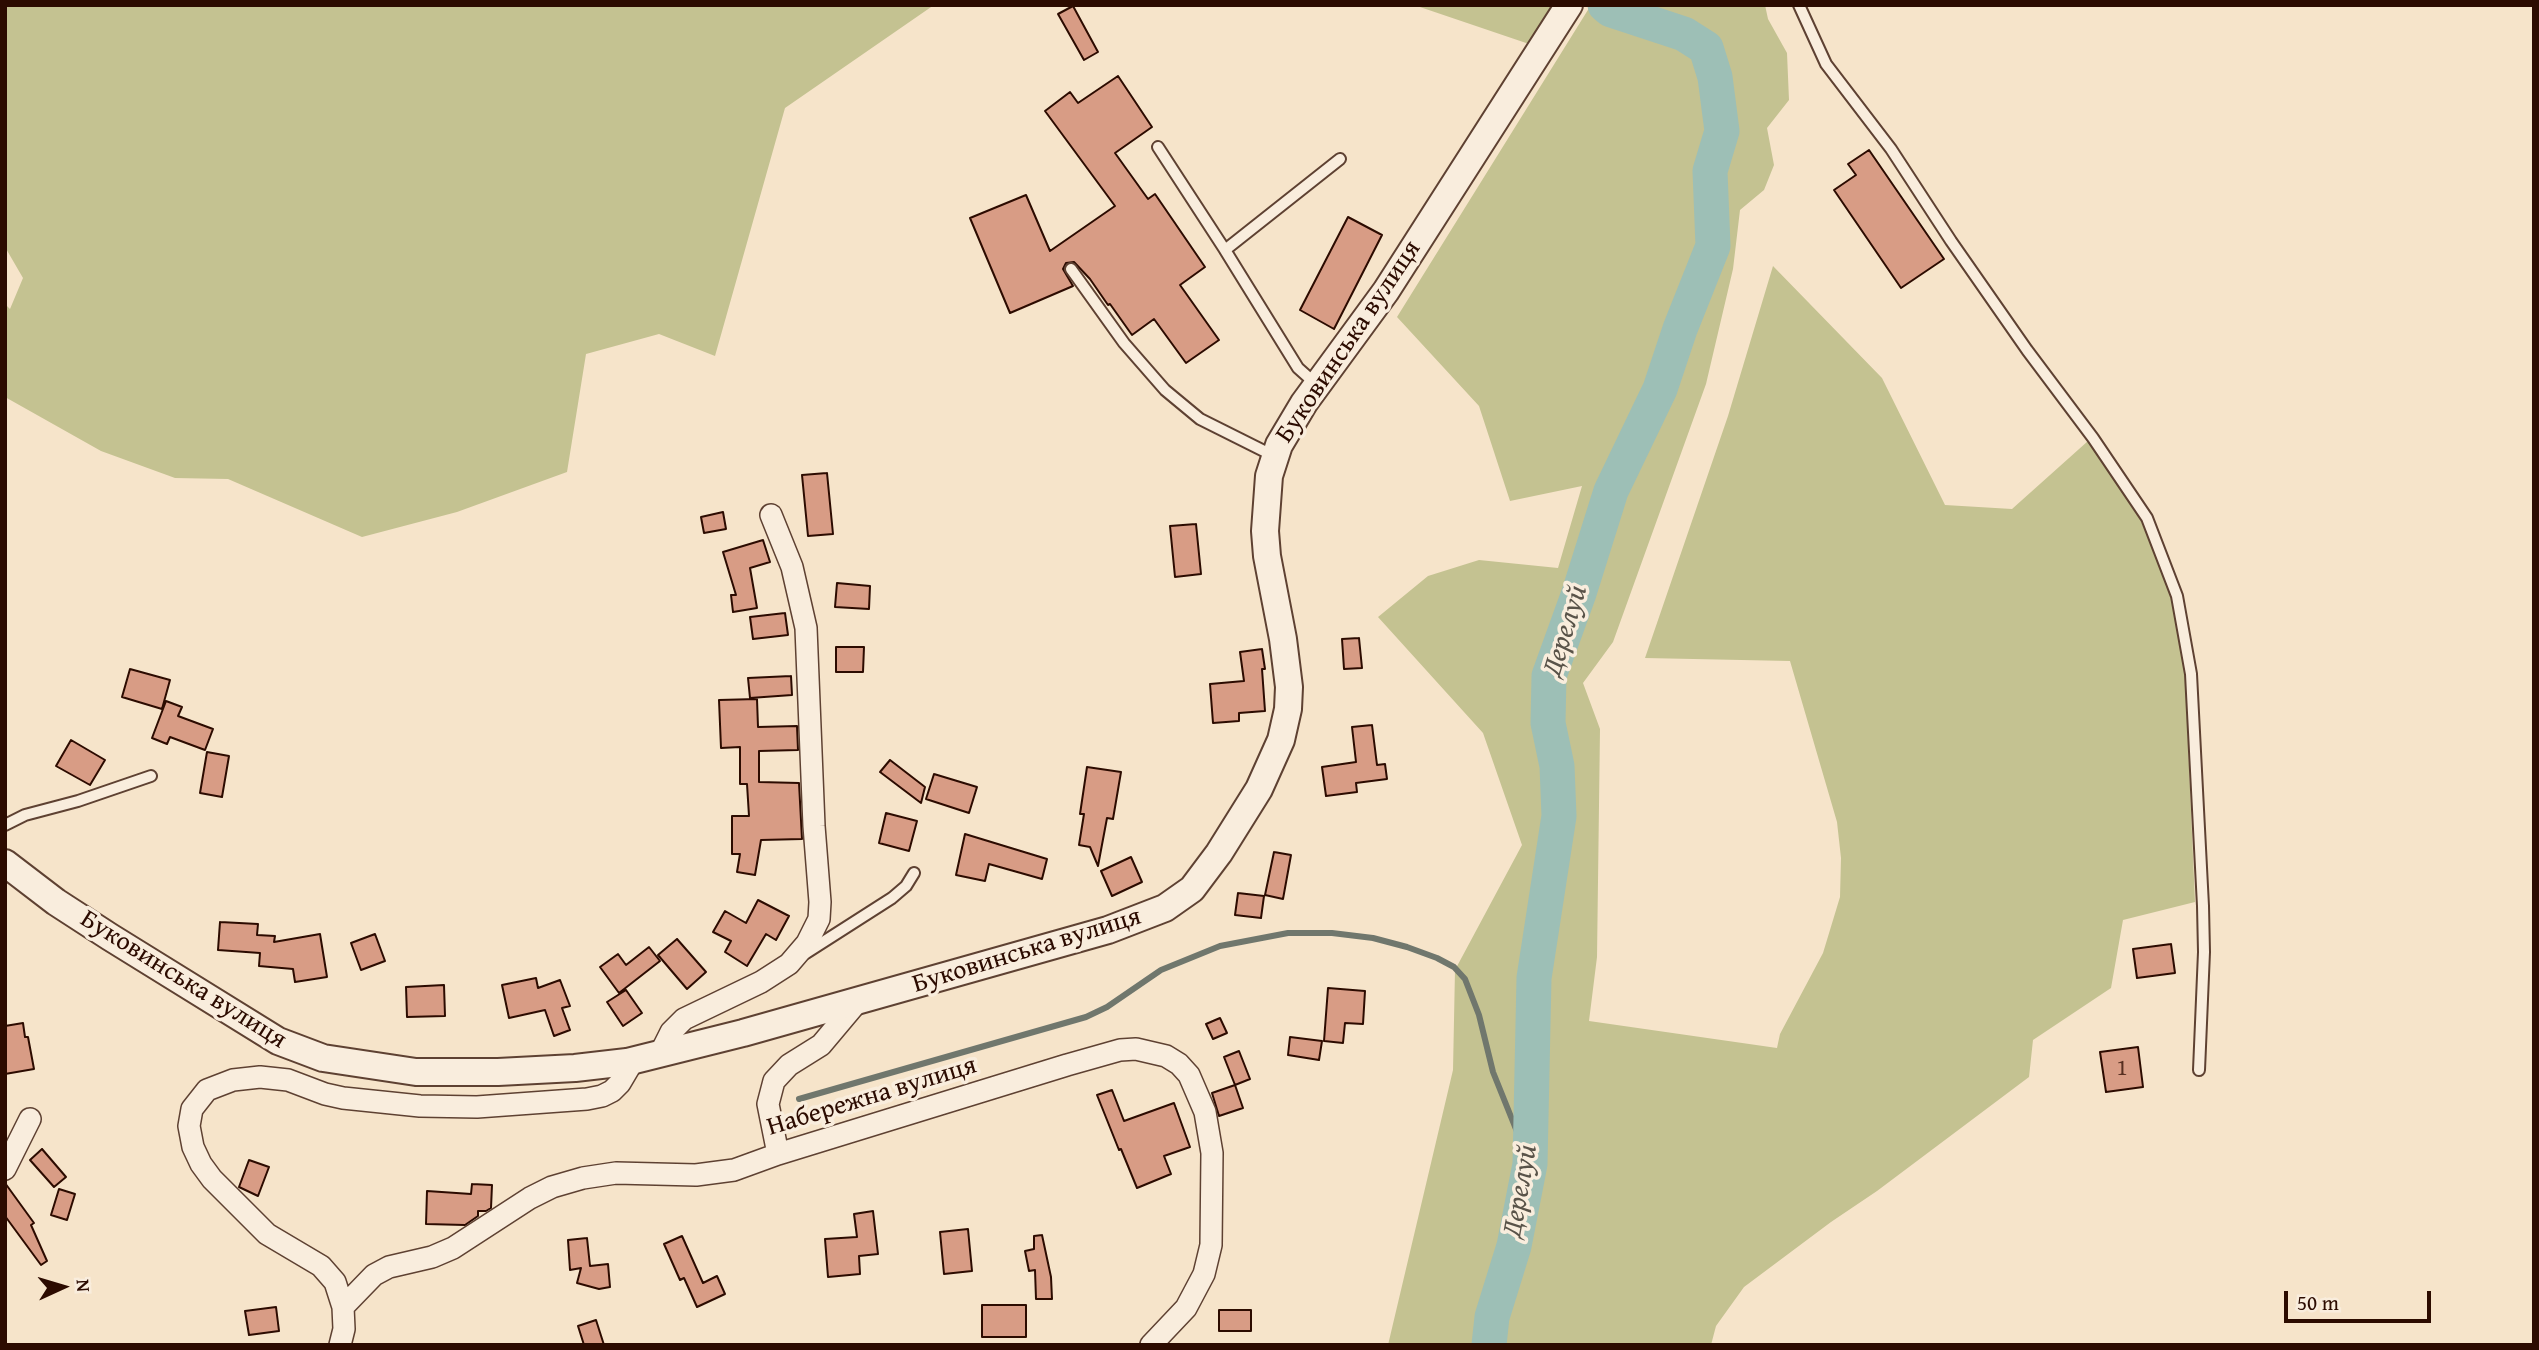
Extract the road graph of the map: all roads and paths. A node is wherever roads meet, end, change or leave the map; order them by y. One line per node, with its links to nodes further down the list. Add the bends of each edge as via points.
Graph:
1 (1569, 5): 7 (street, Буковинська вулиця, via 1386,291)
2 (1799, 5): 18 (lane, via 1826,64 1891,149 2147,518 2177,596 2191,674 2203,906)
3 (1158, 147): 5 (lane)
4 (1340, 159): 5 (lane)
5 (1225, 250): 7 (lane, via 1298,368)
6 (1071, 269): 8 (lane, via 1124,343 1165,390 1200,418)
7 (1317, 385): 8 (street, Буковинська вулиця)
8 (1274, 456): 15 (street, Буковинська вулиця, via 1265,531 1287,666 1288,709 1269,771 1203,876 1177,901 1137,920)
9 (771, 515): 14 (street, via 792,567 806,628 820,902 812,933)
10 (151, 776): 11 (lane)
11 (5, 825)
12 (5, 863): 17 (street, Буковинська вулиця, via 110,937 262,1032 301,1051 349,1063 432,1072 575,1068)
13 (914, 873): 14 (lane, via 892,898)
14 (789, 964): 16 (street, via 684,1019)
15 (858, 1001): 16 (street, Буковинська вулиця); 20 (street, via 821,1045 789,1065 774,1081 768,1104)
16 (660, 1054): 17 (street, Буковинська вулиця)
17 (633, 1060): 22 (street, via 612,1091 587,1100 420,1106 334,1096 288,1080 260,1077 224,1082 207,1090 192,1109 189,1126 201,1164 262,1230 321,1266 335,1282)
18 (2199, 1070)
19 (30, 1119): 21 (street)
20 (778, 1154): 22 (street, Набережна вулиця, via 723,1172 616,1173 552,1187 453,1248 382,1270); 24 (street, Набережна вулиця, via 1112,1052 1144,1049 1166,1056 1189,1076 1207,1119 1212,1227 1209,1255 1195,1293)
21 (5, 1169)
22 (343, 1307): 23 (street)
23 (340, 1345)
24 (1151, 1345)

